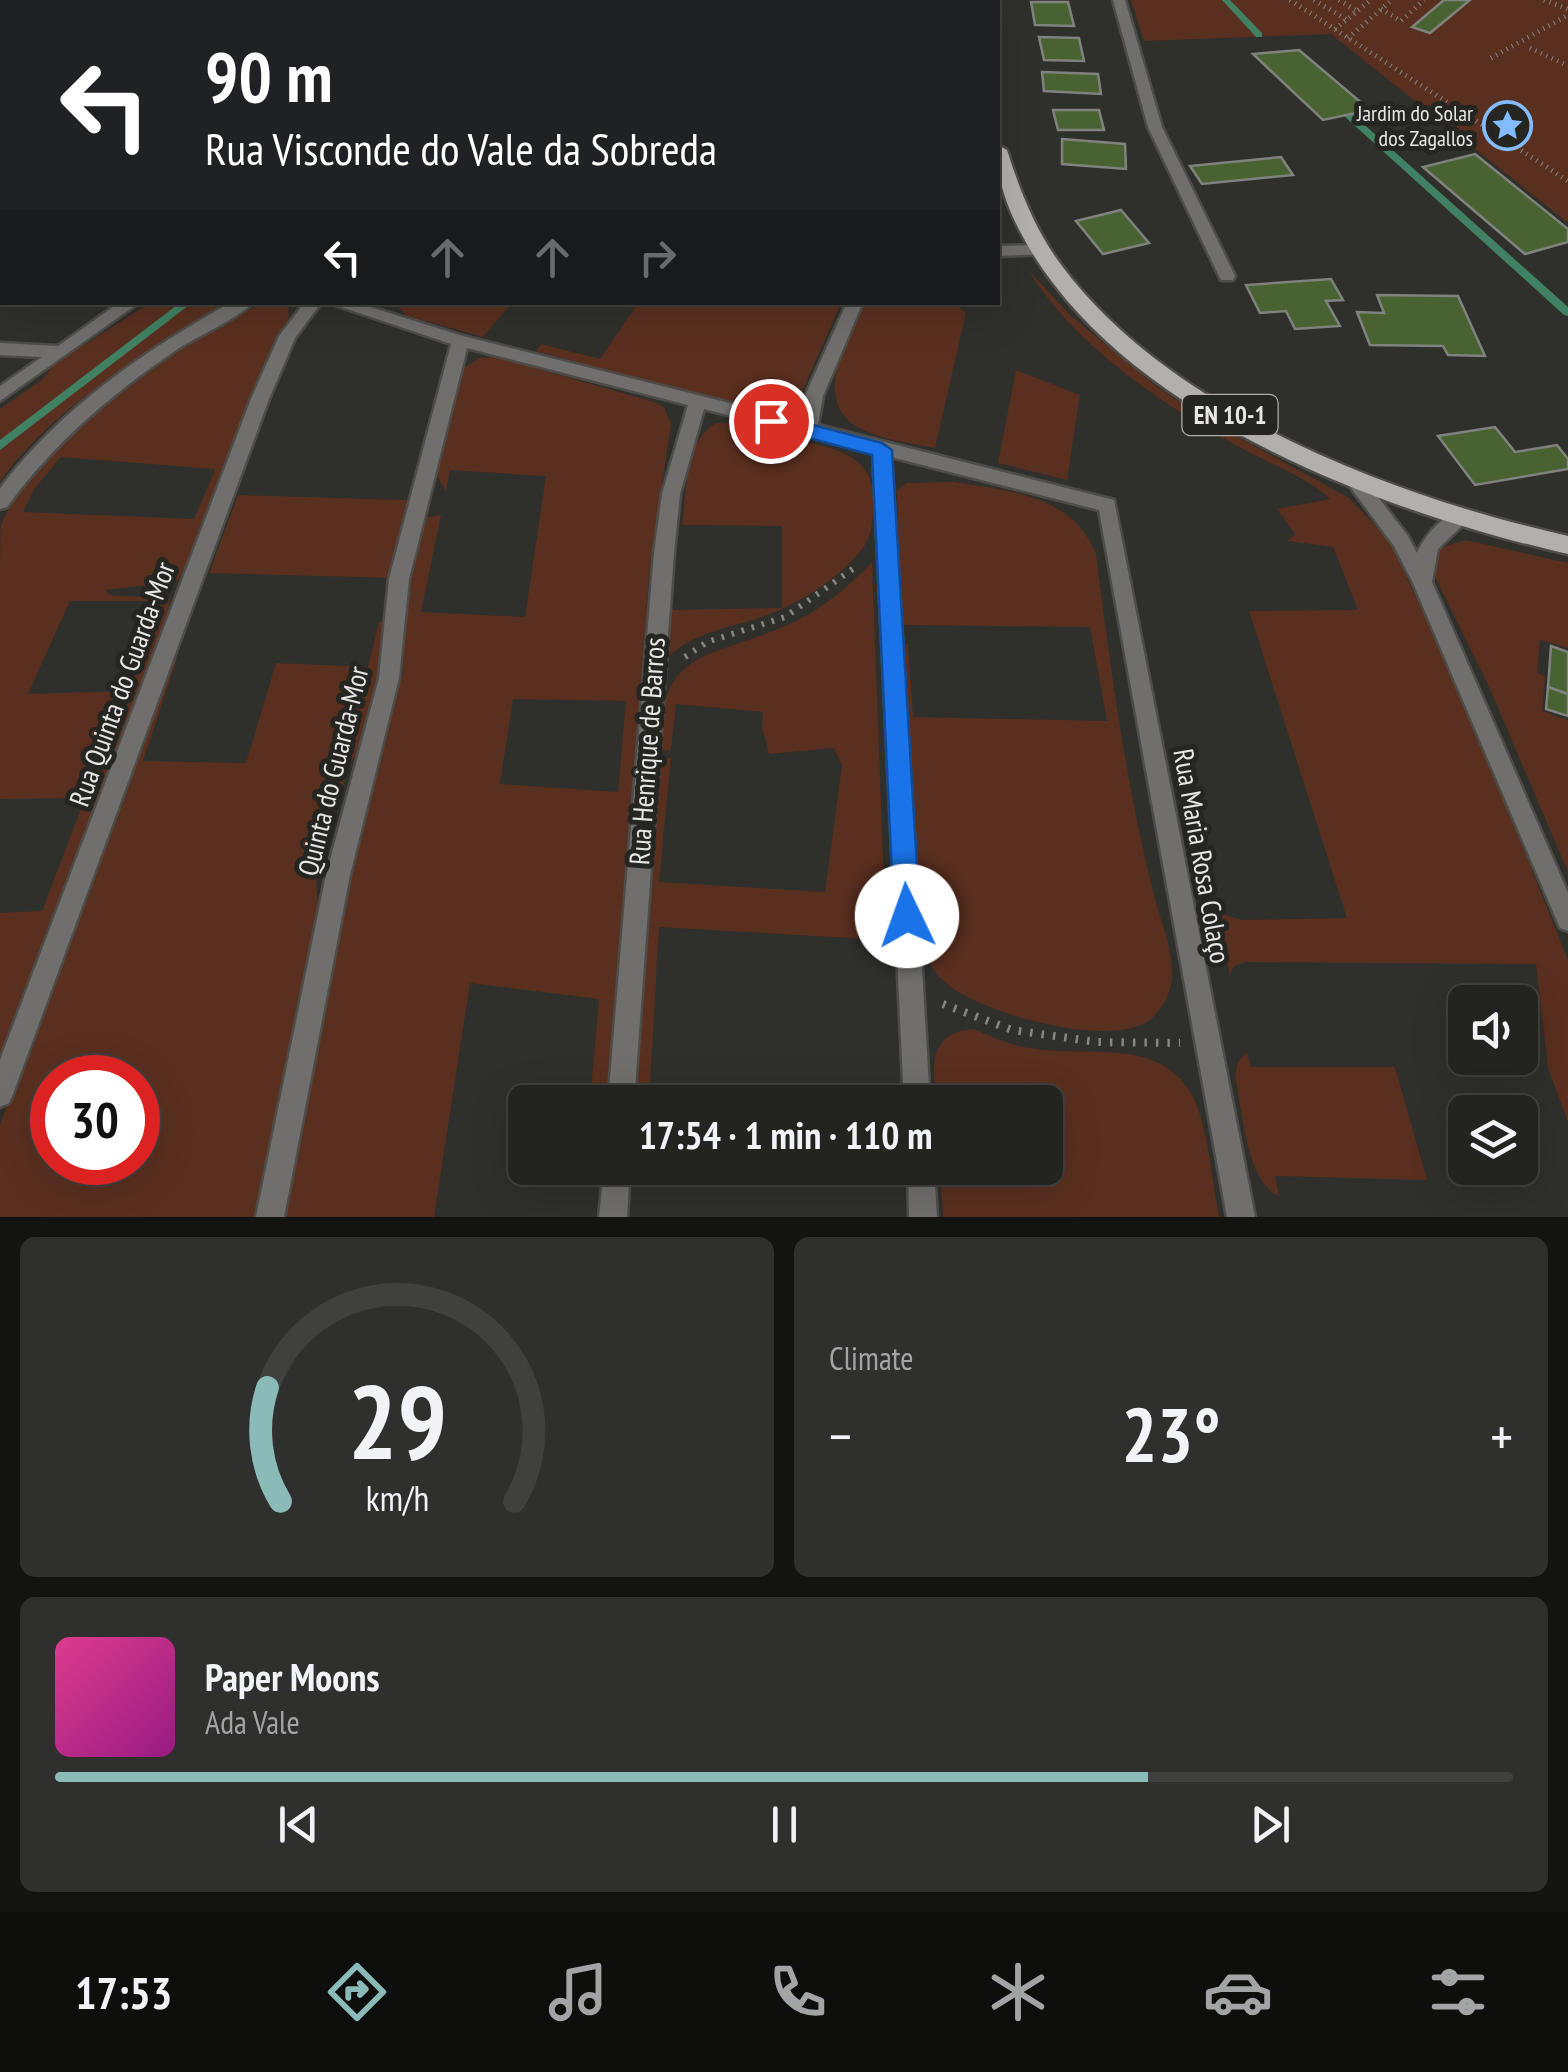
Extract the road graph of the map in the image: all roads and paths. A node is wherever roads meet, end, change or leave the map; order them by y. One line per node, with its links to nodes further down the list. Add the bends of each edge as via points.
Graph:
1 (1119, 0): 22 (street, via 1155,127)
2 (1290, 0): 13 (path)
3 (1314, 0): 12 (path)
4 (1339, 0): 10 (path)
5 (1369, 0): 10 (path)
6 (1392, 0): 9 (path)
7 (1424, 0): 9 (path, via 1400,22)
8 (1544, 0): 11 (path)
9 (1381, 9): 14 (path)
10 (1357, 11): 12 (path)
11 (1568, 12): 16 (path)
12 (1346, 20): 13 (path)
13 (1335, 30): 14 (path)
14 (1348, 38): 19 (path)
15 (1530, 48): 17 (path)
16 (1490, 58)
17 (1568, 66)
18 (1000, 155): 20 (main road, EN 10-1)
19 (1568, 181)
20 (1042, 250): 21 (street); 35 (main road, EN 10-1, via 1066,285 1146,359 1244,424)
21 (1000, 251)
22 (1227, 276)
23 (128, 305): 30 (street)
24 (240, 305): 36 (street, via 49,442)
25 (312, 305): 47 (street, Rua Quinta do Guarda-Mor, via 287,336 260,399)
26 (344, 305): 28 (street)
27 (854, 305): 33 (street, via 814,396)
28 (460, 341): 32 (street); 50 (street, Quinta do Guarda-Mor, via 399,579 390,678 338,875)
29 (0, 350): 30 (street)
30 (60, 352): 31 (street)
31 (0, 395)
32 (696, 403): 33 (street); 41 (street, Rua Henrique de Barros, via 671,494)
33 (808, 430): 34 (street)
34 (882, 450): 38 (street); 44 (street, Rua Maria Rosa Colaço, via 1107,505)
35 (1354, 480): 37 (main road, EN 10-1); 40 (street, via 1401,540)
36 (0, 502)
37 (1461, 518): 39 (main road, EN 10-1); 40 (street, via 1432,540 1423,556)
38 (885, 536): 41 (path, via 854,569 785,618 707,642); 43 (street)
39 (1568, 545)
40 (1423, 583): 42 (street)
41 (652, 678): 45 (street, Rua Henrique de Barros)
42 (1568, 920)
43 (912, 992): 44 (path, via 1012,1030 1096,1042); 46 (street)
44 (1206, 1043): 53 (street, Rua Maria Rosa Colaço)
45 (622, 1085)
46 (916, 1085)
47 (0, 1094)
48 (615, 1185): 51 (street)
49 (922, 1185): 52 (street)
50 (270, 1217)
51 (613, 1217)
52 (923, 1217)
53 (1241, 1217)

